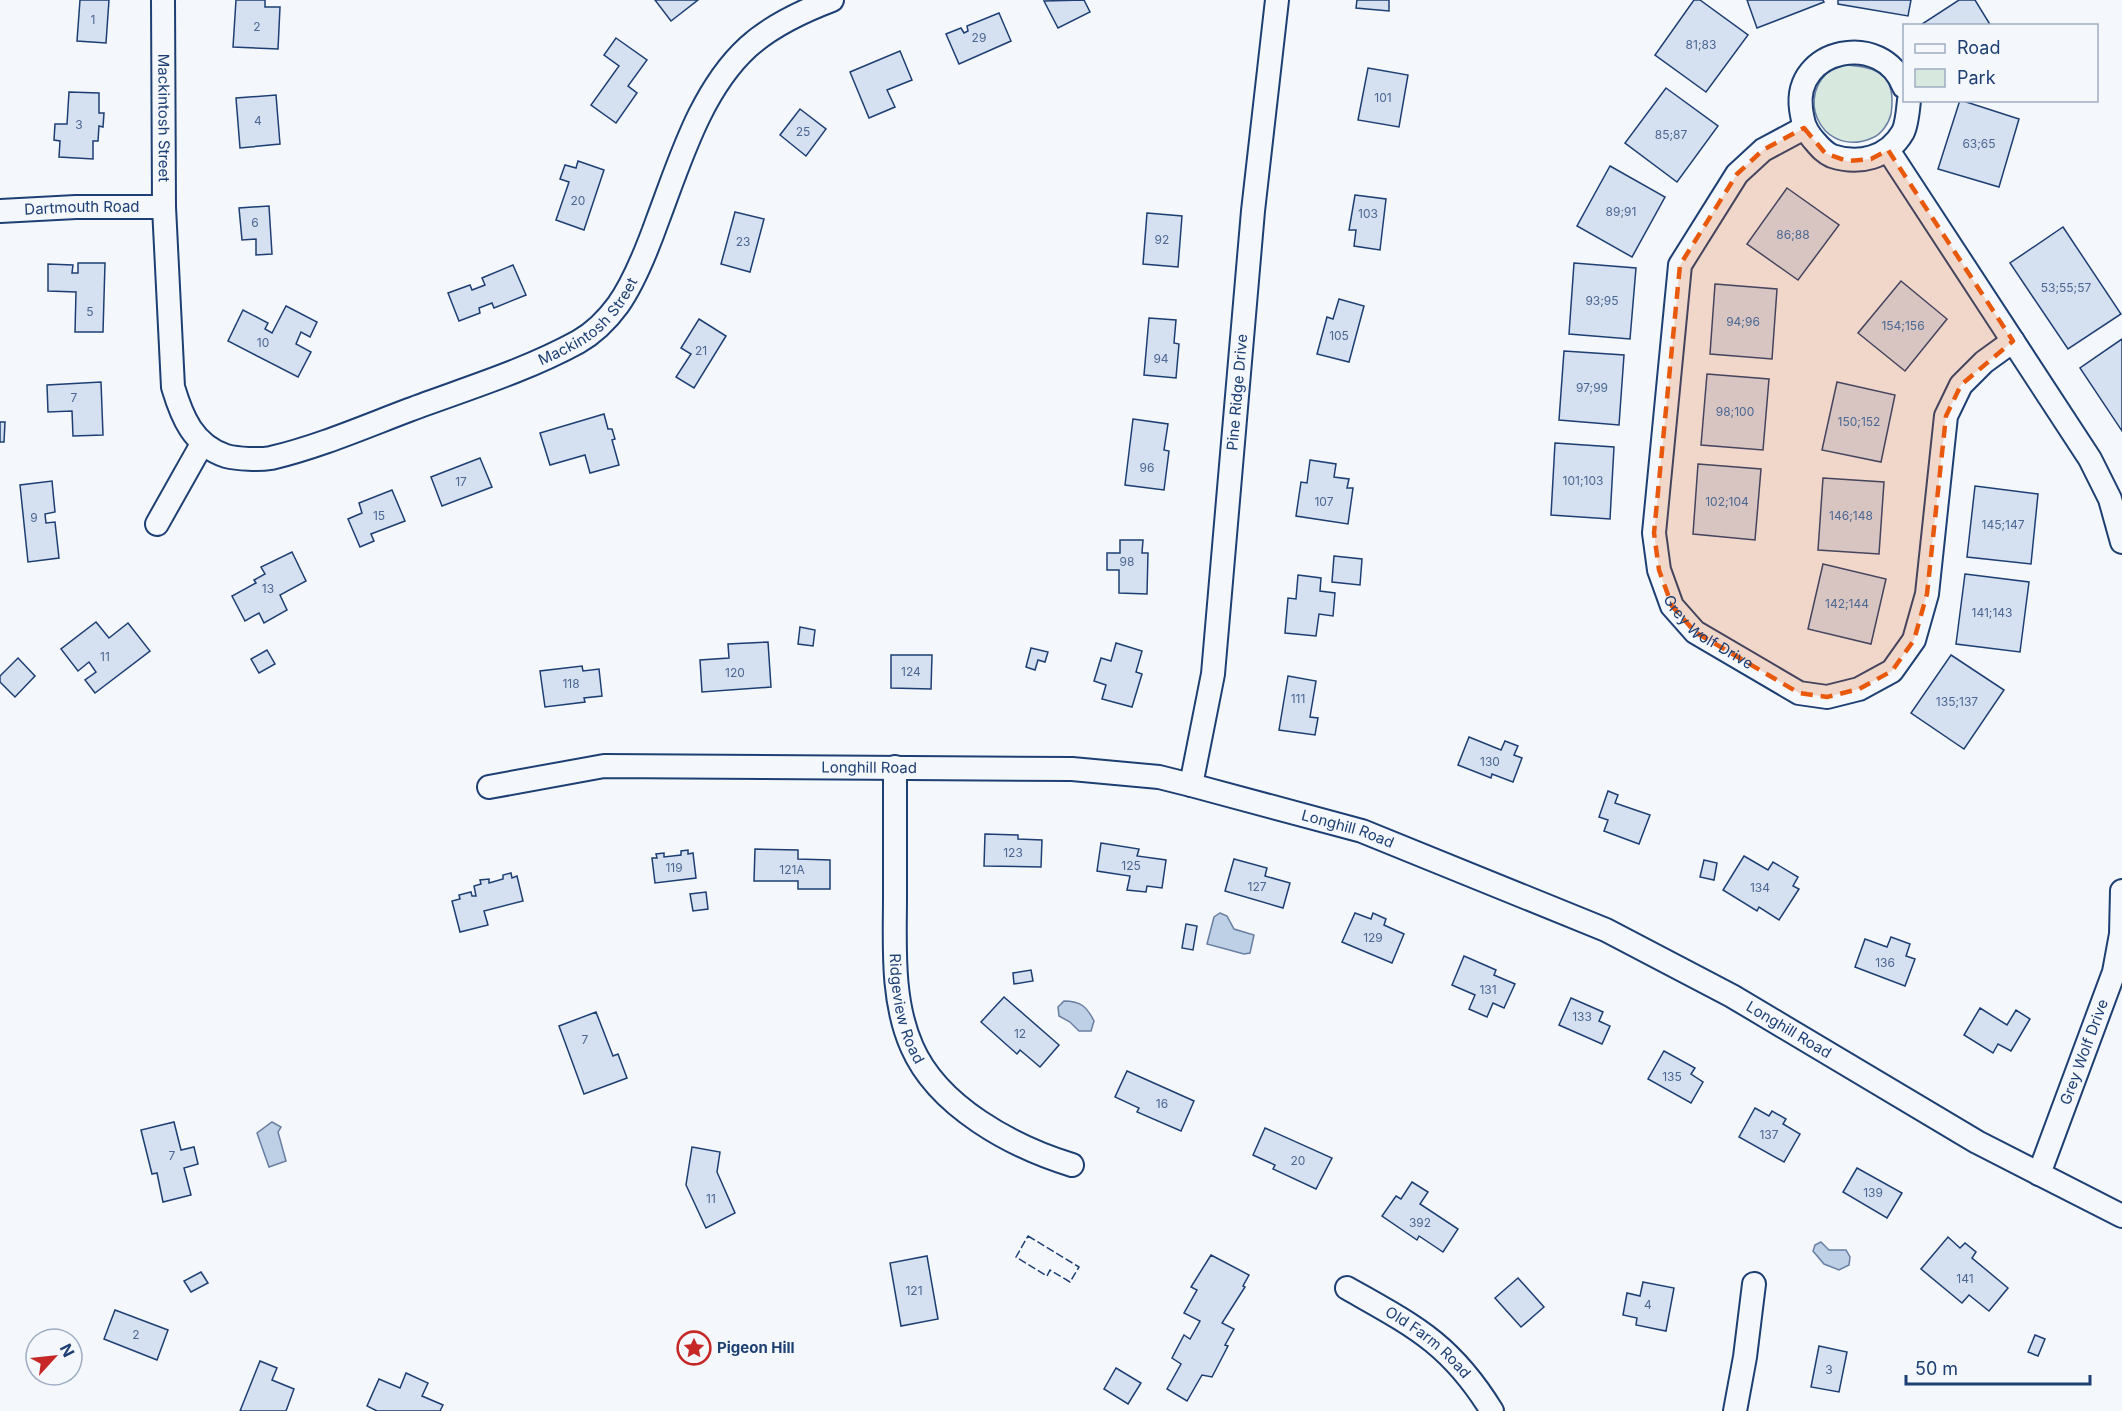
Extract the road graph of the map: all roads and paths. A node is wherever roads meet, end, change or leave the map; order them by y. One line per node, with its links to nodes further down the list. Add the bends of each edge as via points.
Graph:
1 (163, 0): 8 (street, Mackintosh Street)
2 (832, 0): 11 (street, Mackintosh Street, via 802,12 750,45 732,65 694,125 651,240 624,293 599,328 511,373 269,458 226,456)
3 (1277, 0): 15 (street, Pine Ridge Drive, via 1253,211 1213,674)
4 (1903, 82): 6 (street, via 1877,56 1853,51 1827,58 1809,75 1800,99)
5 (1909, 102): 7 (street, via 1904,131)
6 (1804, 128): 7 (street, via 1825,153 1847,161 1871,159); 10 (street, Grey Wolf Drive, via 1763,150 1737,174 1680,265 1654,533 1659,570 1672,606 1695,632 1799,693 1827,697 1859,689 1892,671 1914,640 1928,594 1946,416 1961,385)
7 (1888, 150): 10 (street)
8 (164, 207): 9 (street, Dartmouth Road); 11 (street, Mackintosh Street, via 173,387 184,418)
9 (0, 211)
10 (2013, 341): 13 (street, via 2090,459 2110,499)
11 (202, 444): 12 (street)
12 (158, 524)
13 (2122, 542)
14 (895, 767): 15 (street, Longhill Road, via 1072,770 1159,777); 16 (street, Longhill Road, via 604,766); 18 (street, Ridgeview Road, via 894,956 901,1009 912,1049 933,1081 963,1108 1022,1144)
15 (1191, 785): 19 (street, Longhill Road, via 1362,831 1606,930 1732,996 1977,1142)
16 (489, 787)
17 (2122, 891): 19 (street, Grey Wolf Drive, via 2121,934 2114,972)
18 (1072, 1165)
19 (2039, 1174): 20 (street, Longhill Road)
20 (2122, 1216)
21 (1754, 1284): 24 (street)
22 (1347, 1288): 23 (street, Old Farm Road, via 1441,1346 1473,1381)
23 (1492, 1411)
24 (1735, 1411)

